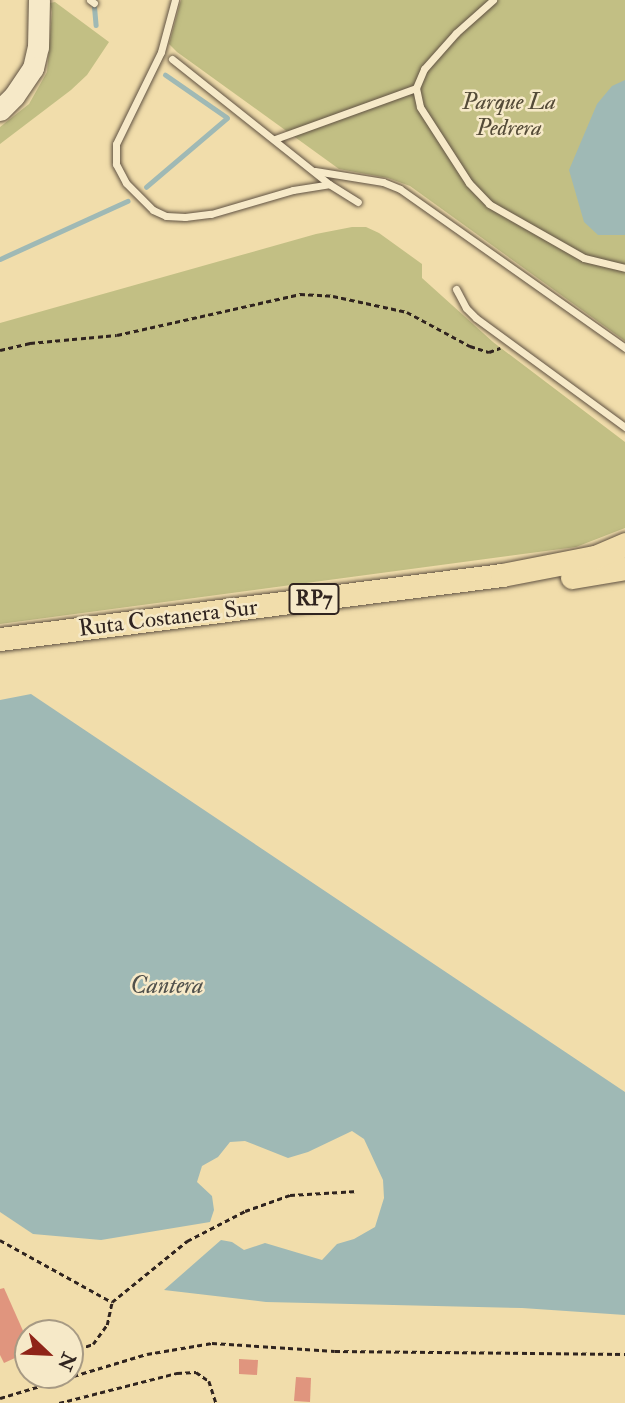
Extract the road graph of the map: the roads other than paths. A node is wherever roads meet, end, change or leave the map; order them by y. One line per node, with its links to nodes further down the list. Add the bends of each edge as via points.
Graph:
1 (39, 0): 6 (street, via 33,68)
2 (175, 0): 9 (lane, via 161,52 116,145 116,164 126,183 153,210 185,217)
3 (492, 0): 5 (lane, via 424,69)
4 (172, 59): 7 (lane)
5 (416, 88): 7 (lane); 11 (lane, via 420,107 469,184 489,204 584,258)
6 (0, 110)
7 (275, 139): 8 (lane)
8 (315, 171): 9 (lane); 13 (lane, via 400,189)
9 (329, 184): 10 (lane)
10 (358, 202)
11 (625, 268)
12 (456, 289): 14 (lane, via 476,318)
13 (625, 348)
14 (625, 427)
15 (625, 544): 17 (main road, Ruta Costanera Sur / RP7, via 583,560 502,575)
16 (625, 568): 18 (main road, Ruta Costanera Sur / RP7, via 508,588)
17 (0, 639)
18 (0, 653)

